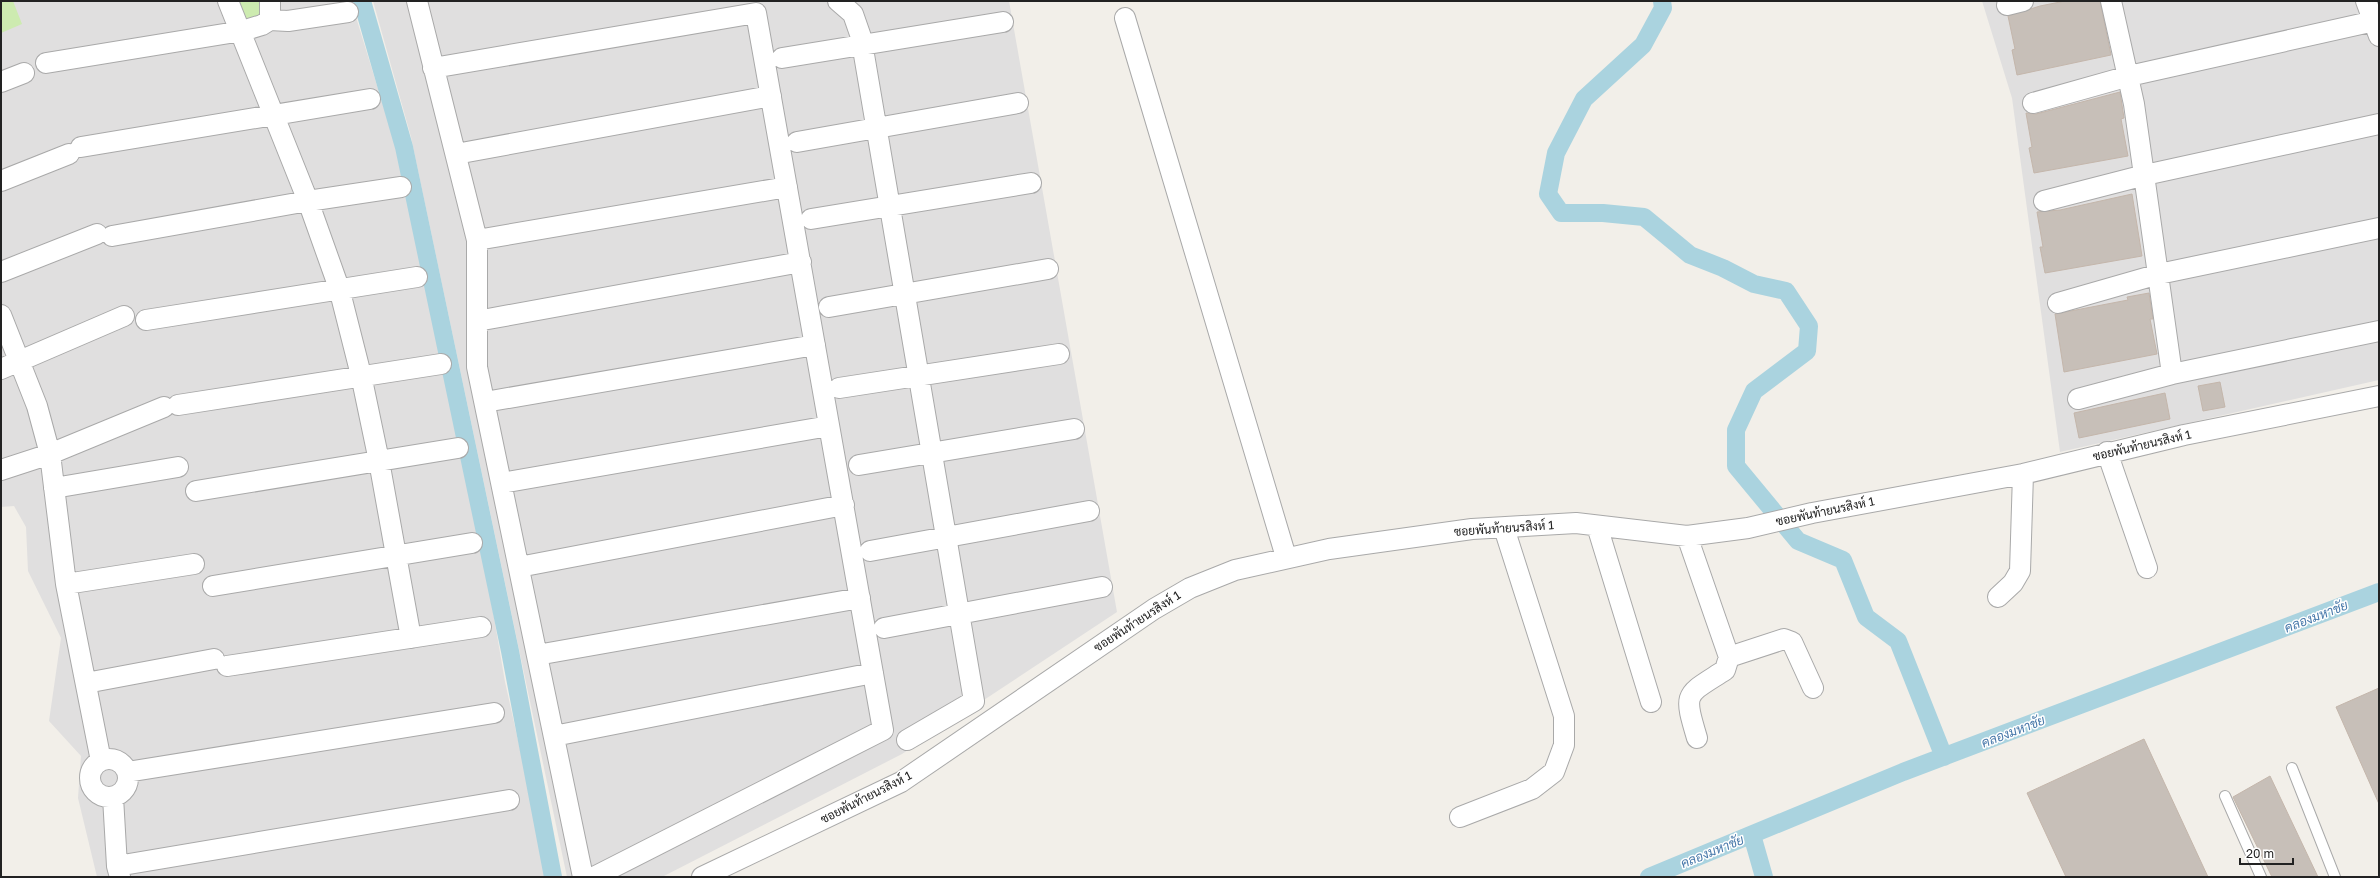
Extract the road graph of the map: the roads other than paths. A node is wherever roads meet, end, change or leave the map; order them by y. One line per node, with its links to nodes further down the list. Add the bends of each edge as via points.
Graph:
1 (228, 1): 11 (street)
2 (417, 1): 15 (street)
3 (838, 1): 12 (street, via 852,14)
4 (2111, 1): 17 (street)
5 (2366, 1): 10 (street)
6 (270, 10): 7 (street, via 288,21); 11 (street, via 262,26)
7 (348, 12)
8 (1125, 18): 88 (street)
9 (1003, 22): 12 (street)
10 (2377, 26): 17 (street)
11 (242, 31): 14 (street); 23 (street)
12 (862, 45): 13 (street); 25 (street)
13 (782, 58)
14 (46, 63)
15 (433, 68): 19 (street, via 756,13); 27 (street)
16 (24, 73): 18 (street)
17 (2129, 76): 22 (street); 28 (street)
18 (1, 82)
19 (771, 96): 27 (street); 31 (street)
20 (370, 99): 23 (street)
21 (1018, 103): 25 (street)
22 (2033, 103)
23 (275, 115): 29 (street, via 75,151); 33 (street)
24 (2379, 124): 28 (street)
25 (876, 128): 26 (street); 35 (street)
26 (797, 142)
27 (456, 154): 38 (street)
28 (2145, 175): 34 (street); 42 (street)
29 (1, 181)
30 (1031, 183): 35 (street)
31 (787, 186): 38 (street); 39 (street)
32 (401, 187): 33 (street)
33 (308, 201): 41 (street, via 105,235); 44 (street)
34 (2044, 201)
35 (890, 206): 36 (street); 45 (street)
36 (812, 219)
37 (2379, 228): 42 (street)
38 (477, 240): 51 (street)
39 (801, 262): 51 (street); 53 (street)
40 (1048, 269): 45 (street)
41 (1, 272)
42 (2159, 274): 46 (street); 58 (street)
43 (417, 276): 44 (street)
44 (338, 288): 50 (street); 59 (street)
45 (905, 293): 47 (street); 60 (street)
46 (2058, 303)
47 (829, 307)
48 (1, 315): 55 (street)
49 (124, 316): 55 (street)
50 (146, 320)
51 (477, 321): 64 (street, via 477,367)
52 (2379, 331): 58 (street)
53 (815, 345): 64 (street); 65 (street)
54 (1059, 354): 60 (street)
55 (20, 361): 57 (street); 70 (street, via 37,406)
56 (440, 364): 59 (street)
57 (1, 369)
58 (2172, 374): 63 (street)
59 (361, 375): 70 (street, via 171,406); 71 (street)
60 (919, 376): 61 (street); 69 (street)
61 (839, 388)
62 (2379, 396): 68 (street, ซอยพันท้ายนรสิงห์ 1)
63 (2078, 399)
64 (485, 402): 76 (street)
65 (829, 426): 76 (street); 79 (street)
66 (1074, 429): 69 (street)
67 (458, 448): 71 (street)
68 (2107, 452): 75 (street, ซอยพันท้ายนรสิงห์ 1); 91 (street)
69 (932, 453): 72 (street); 84 (street)
70 (50, 454): 74 (street); 77 (street)
71 (379, 461): 78 (street); 87 (street)
72 (859, 465)
73 (178, 467): 77 (street)
74 (1, 470)
75 (2023, 474): 83 (street, ซอยพันท้ายนรสิงห์ 1, via 1812,513 1748,528); 95 (street, via 2020,571 2013,584)
76 (502, 483): 90 (street)
77 (54, 488): 92 (street)
78 (196, 491)
79 (844, 505): 90 (street); 96 (street)
80 (1089, 511): 84 (street)
81 (1597, 526): 82 (street, ซอยพันท้ายนรสิงห์ 1, via 1576,523); 83 (street, ซอยพันท้ายนรสิงห์ 1); 106 (street)
82 (1504, 528): 88 (street, ซอยพันท้ายนรสิงห์ 1, via 1449,532 1329,548); 117 (street, via 1564,716 1564,745 1554,772 1532,789)
83 (1687, 536): 102 (street)
84 (946, 538): 86 (street); 97 (street)
85 (472, 543): 87 (street)
86 (870, 551)
87 (397, 555): 93 (street); 100 (street)
88 (1286, 557): 121 (street, ซอยพันท้ายนรสิงห์ 1, via 1235,570 1190,588 1154,608 901,782)
89 (194, 564): 92 (street)
90 (519, 568): 101 (street)
91 (2147, 568)
92 (66, 584): 104 (street)
93 (213, 586)
94 (1102, 587): 97 (street)
95 (1998, 597)
96 (860, 598): 101 (street); 103 (street)
97 (959, 614): 99 (street); 110 (street, via 974,701)
98 (481, 628): 100 (street)
99 (884, 628)
100 (411, 638): 104 (street)
101 (537, 654): 108 (street)
102 (1729, 657): 105 (street, via 1784,638 1792,642); 109 (street, via 1725,670 1695,690 1688,698)
103 (873, 673): 108 (street); 120 (street, via 883,730)
104 (86, 683): 111 (street)
105 (1813, 688)
106 (1651, 702)
107 (494, 712): 113 (street)
108 (554, 736): 119 (street)
109 (1697, 738)
110 (907, 740)
111 (101, 761): 113 (street, via 118,761); 115 (street, via 90,775 91,784 96,792 104,797)
112 (2292, 768): 123 (lane)
113 (127, 772): 115 (street, via 127,785 122,793)
114 (2225, 796): 122 (lane)
115 (113, 797): 118 (street)
116 (509, 800): 118 (street)
117 (1460, 817)
118 (118, 871)
119 (583, 877)
120 (594, 877)
121 (702, 877)
122 (2261, 877)
123 (2335, 877)

